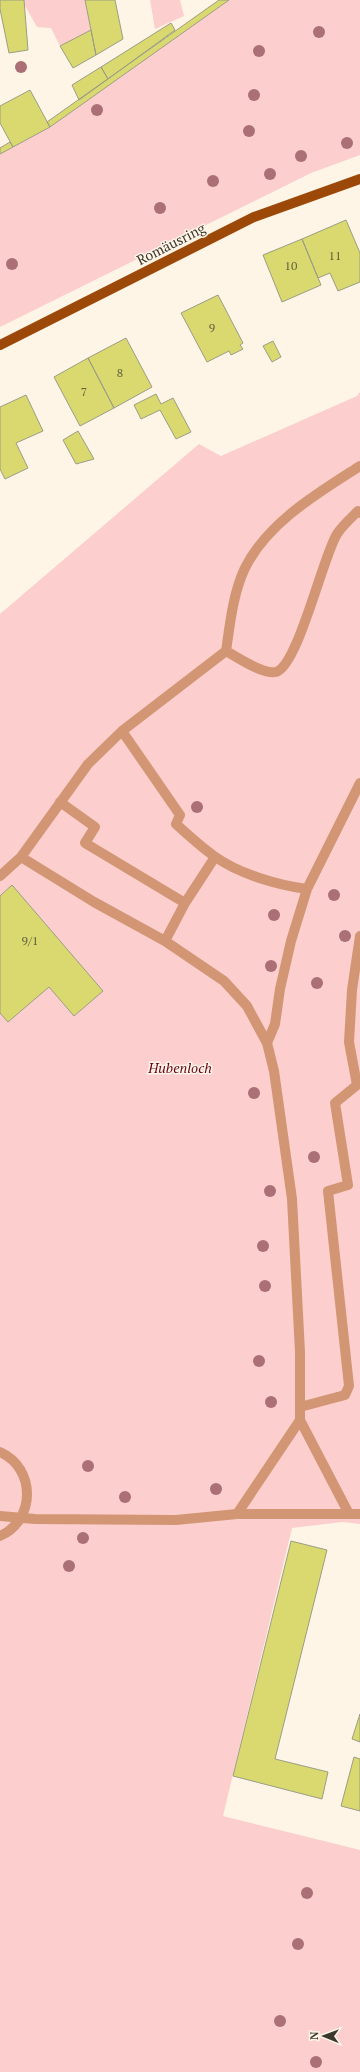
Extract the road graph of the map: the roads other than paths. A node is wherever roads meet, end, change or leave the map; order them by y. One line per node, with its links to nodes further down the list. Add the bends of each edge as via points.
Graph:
1 (360, 179): 2 (main road, Romäusring, via 254,217)
2 (0, 345)
3 (360, 466): 5 (street, via 286,517 264,541 245,568 238,588)
4 (360, 513): 5 (street, via 358,511 337,534 297,643 283,668 274,672 250,665)
5 (226, 651): 6 (street)
6 (122, 731): 8 (street, via 88,764); 10 (street, via 180,815 176,824)
7 (360, 783): 12 (street)
8 (60, 802): 9 (street); 13 (street, via 95,827 85,843)
9 (21, 857): 11 (street); 15 (street, via 94,902)
10 (215, 857): 12 (street, via 245,872 283,886); 13 (street)
11 (0, 876)
12 (307, 889): 16 (street, via 280,989 276,1024)
13 (185, 903): 15 (street)
14 (360, 936): 17 (street, via 352,990 349,1042 357,1085 335,1104 348,1185 328,1191 349,1386 345,1395)
15 (165, 941): 16 (street, via 224,980 248,1006)
16 (267, 1043): 17 (street, via 274,1071 292,1199 300,1352)
17 (300, 1407): 18 (street)
18 (300, 1420): 20 (street); 21 (street)
19 (0, 1452): 24 (street, via 14,1461 25,1478 28,1498)
20 (348, 1512): 21 (street); 22 (street)
21 (237, 1514): 24 (street, via 176,1520)
22 (360, 1514)
23 (0, 1516): 24 (street)
24 (21, 1518): 25 (street, via 15,1527)
25 (0, 1536)

